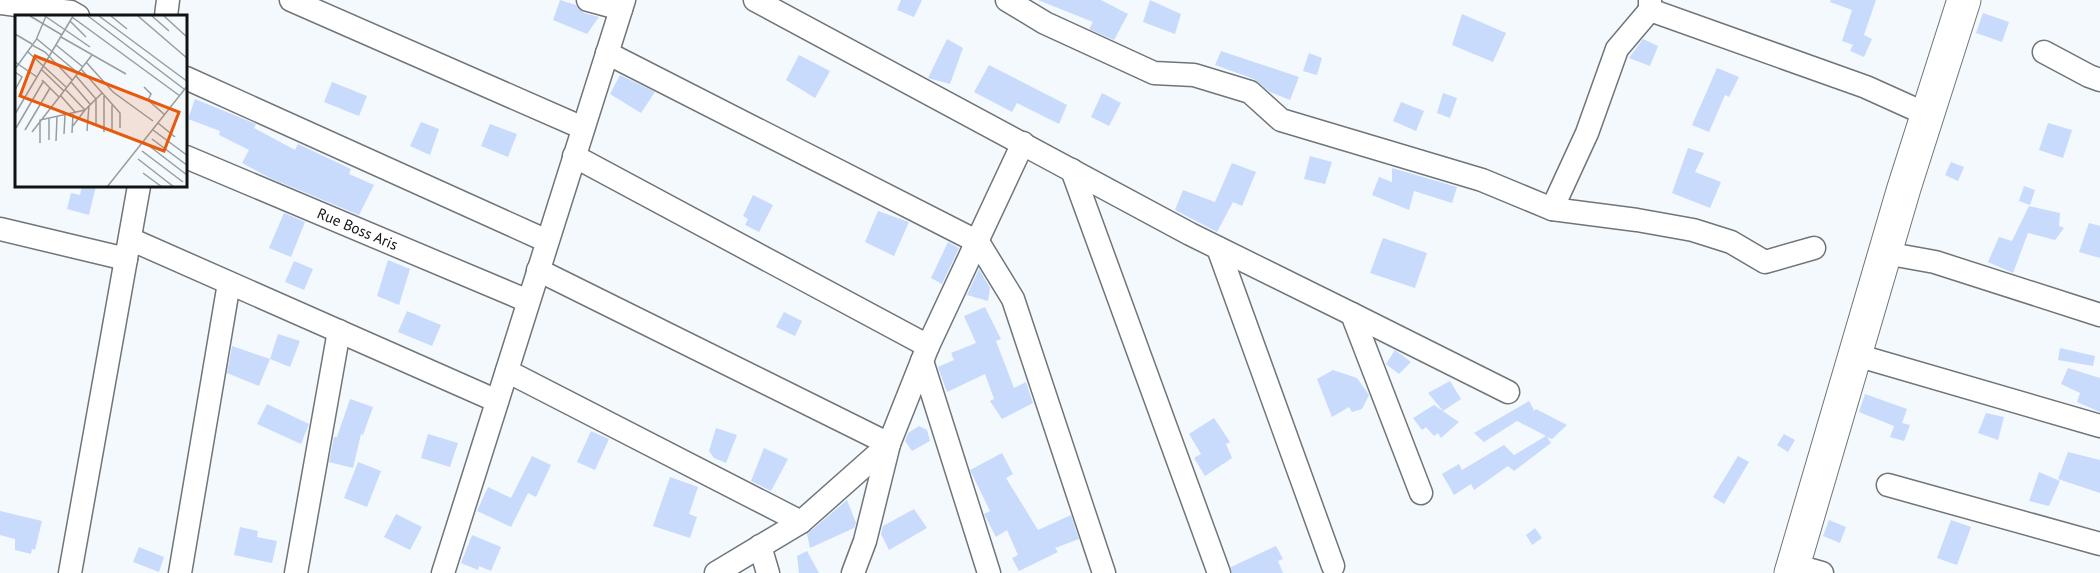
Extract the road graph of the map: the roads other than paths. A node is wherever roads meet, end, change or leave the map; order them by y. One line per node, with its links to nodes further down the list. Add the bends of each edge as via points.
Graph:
1 (168, 0): 11 (street)
2 (291, 0): 17 (street)
3 (588, 0): 8 (street)
4 (755, 0): 18 (street)
5 (1007, 0): 23 (street, via 1045,23 1154,73 1194,75 1250,92 1281,120 1482,180)
6 (1964, 0): 16 (highway)
7 (0, 3): 10 (street)
8 (622, 4): 12 (street)
9 (1650, 5): 16 (street, via 1866,87); 23 (street, via 1617,49 1587,133)
10 (76, 15)
11 (166, 15)
12 (607, 52): 17 (street); 26 (street)
13 (2044, 52): 15 (street)
14 (188, 79): 25 (street)
15 (2100, 80)
16 (1928, 115): 30 (highway)
17 (583, 128): 19 (street)
18 (1023, 144): 21 (street); 26 (street)
19 (574, 156): 25 (street); 37 (street)
20 (188, 158): 33 (street, Rue Boss Aris)
21 (1072, 170): 27 (street); 60 (street)
22 (139, 188): 29 (street)
23 (1551, 210): 28 (street, via 1637,219 1693,231 1731,242 1765,262)
24 (0, 229): 29 (street)
25 (547, 241): 31 (street)
26 (978, 242): 37 (street); 59 (street, via 1013,298)
27 (1218, 248): 34 (street); 49 (street)
28 (1814, 248)
29 (128, 249): 32 (street); 51 (street)
30 (1885, 253): 35 (street, via 1935,262); 38 (highway)
31 (538, 270): 33 (street); 43 (street)
32 (228, 283): 36 (street); 52 (street)
33 (528, 301): 39 (street)
34 (1352, 314): 40 (street); 45 (street)
35 (2100, 315)
36 (339, 331): 41 (street); 53 (street)
37 (925, 353): 43 (street); 58 (street)
38 (1856, 355): 42 (street); 50 (highway)
39 (507, 371): 41 (street); 46 (street)
40 (1508, 392)
41 (497, 401): 54 (street)
42 (2100, 426)
43 (890, 444): 46 (street); 57 (street)
44 (1888, 485): 47 (street)
45 (1421, 493)
46 (801, 522): 48 (street)
47 (2100, 544)
48 (760, 546): 55 (street); 56 (street)
49 (1334, 566)
50 (1802, 570)
51 (70, 573)
52 (180, 573)
53 (296, 573)
54 (443, 573)
55 (716, 573)
56 (768, 573)
57 (853, 573)
58 (989, 573)
59 (1104, 573)
60 (1219, 573)

